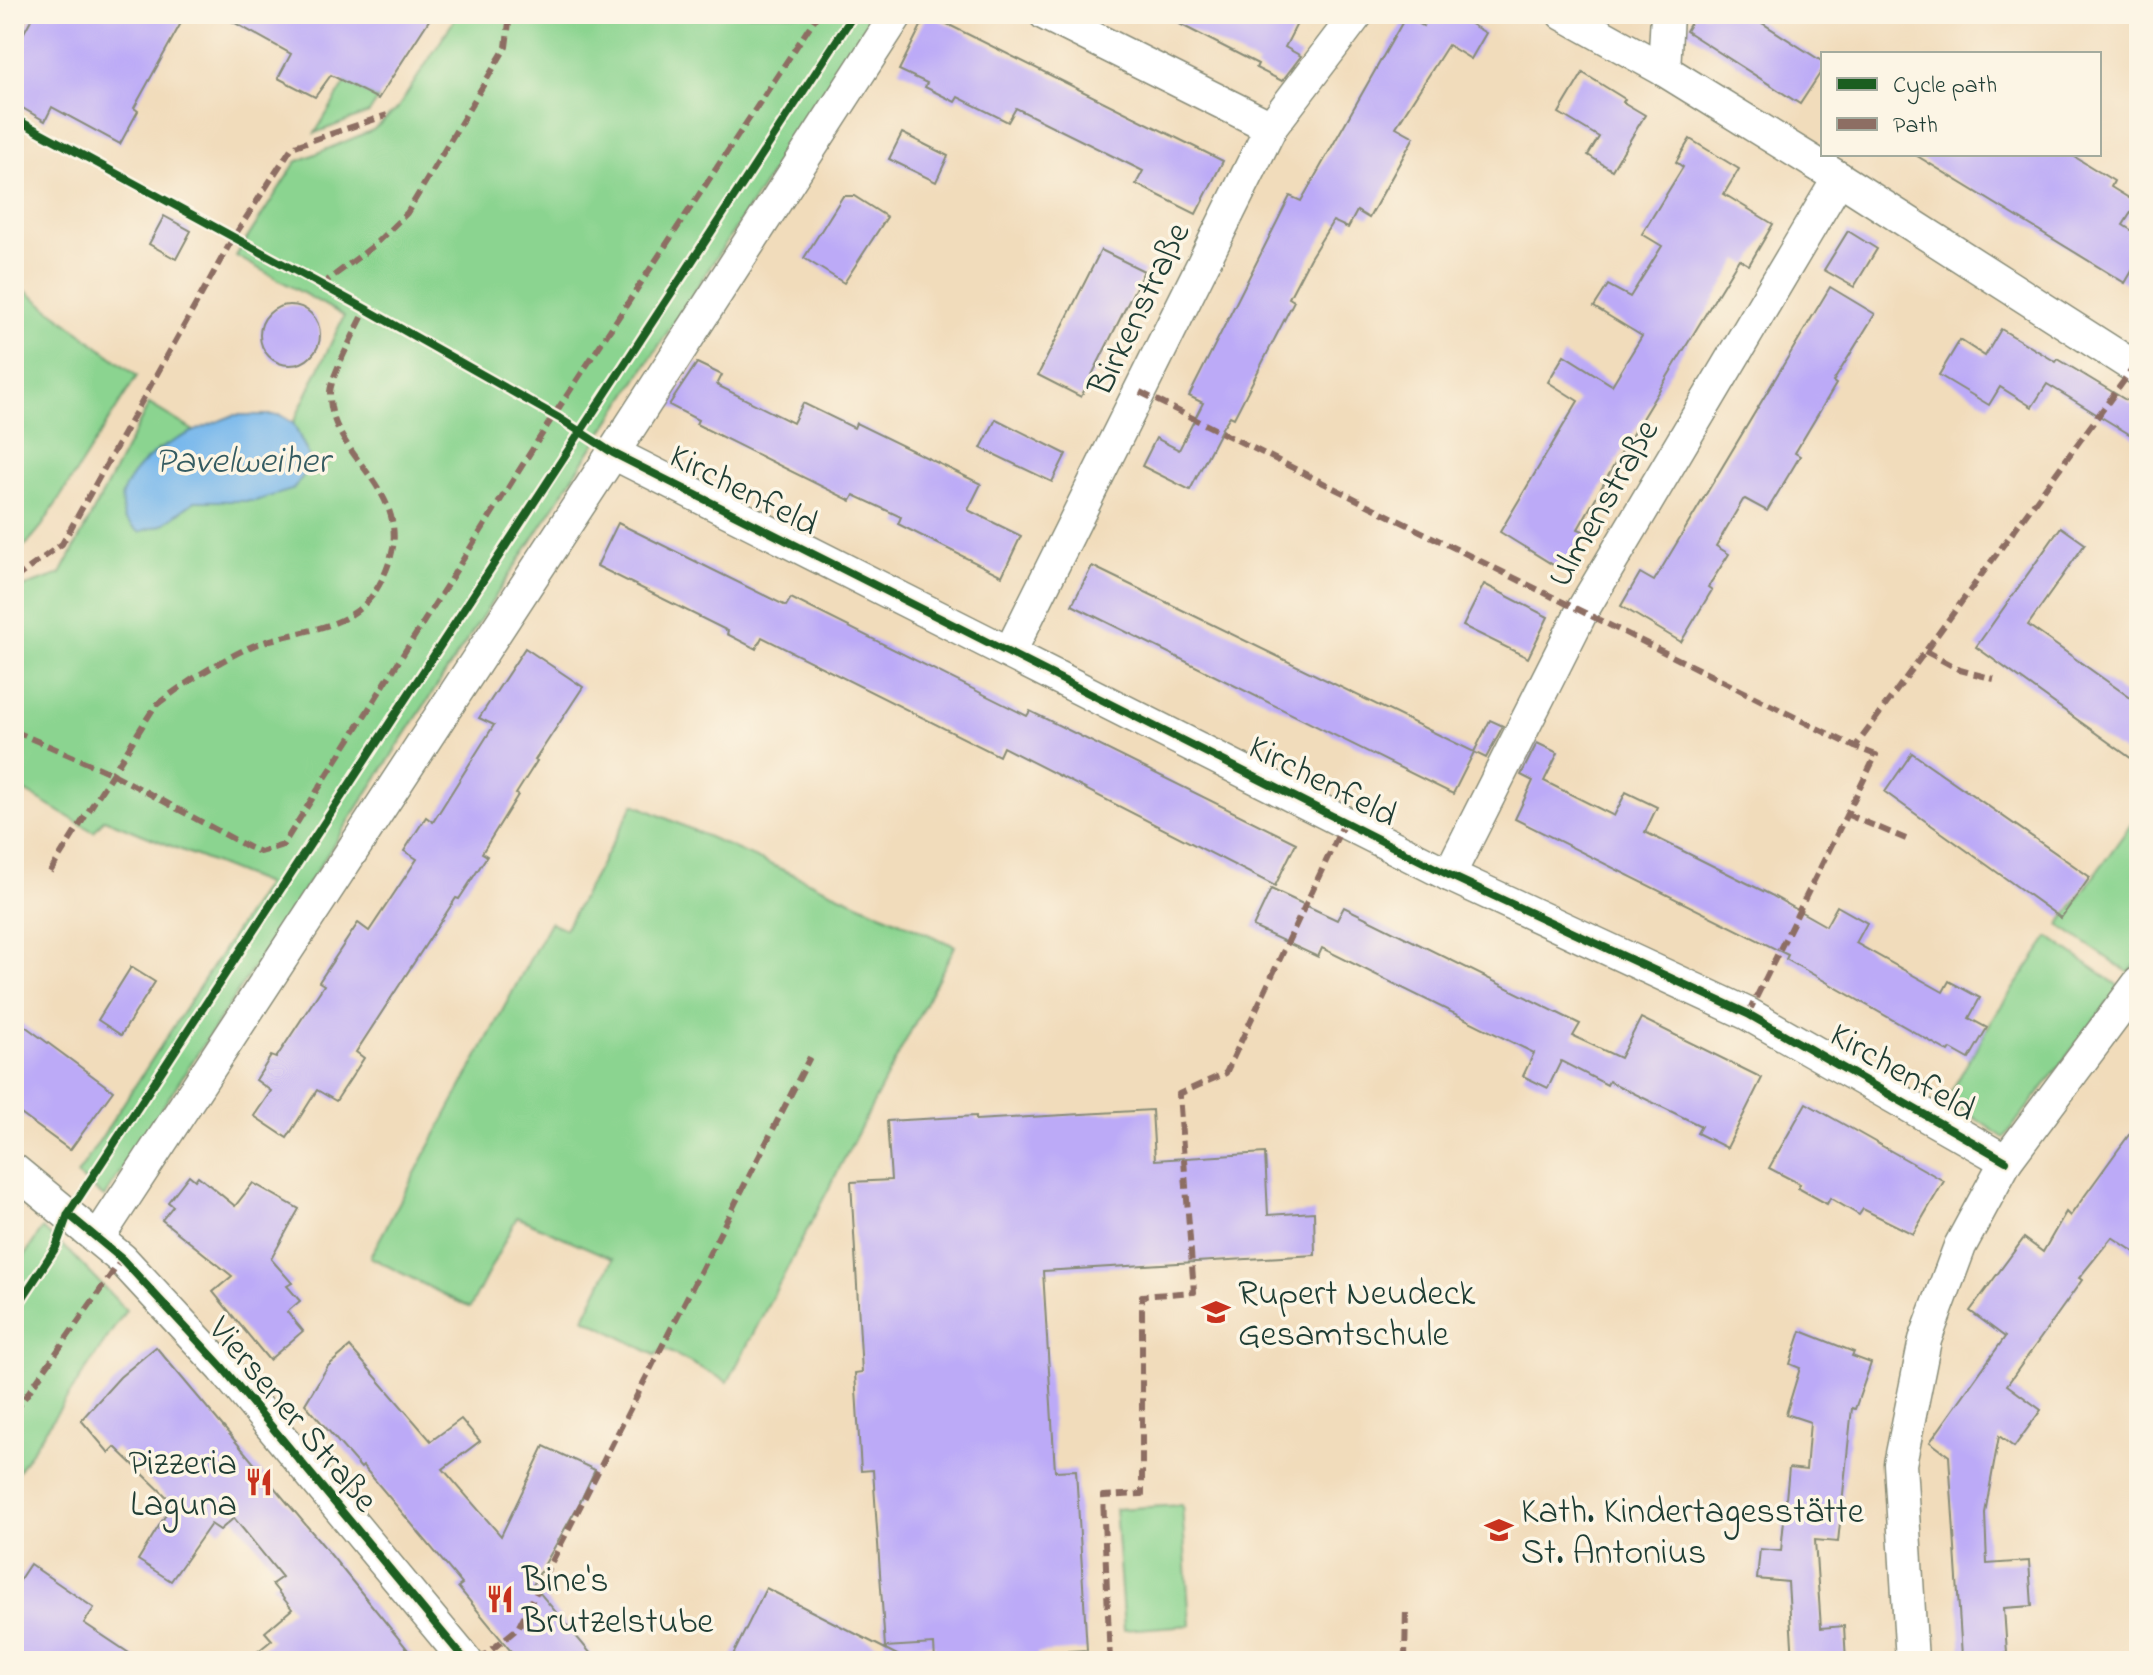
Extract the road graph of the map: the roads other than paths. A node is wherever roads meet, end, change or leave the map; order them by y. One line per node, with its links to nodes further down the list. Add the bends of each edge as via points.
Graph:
1 (897, 14): 10 (street)
2 (1045, 14): 7 (street)
3 (1357, 14): 7 (street, Birkenstraße)
4 (1563, 14): 6 (street)
5 (1667, 14): 6 (street)
6 (1664, 70): 8 (street)
7 (1271, 127): 11 (street, Birkenstraße)
8 (1839, 178): 9 (street); 12 (street, Ulmenstraße, via 1582,611)
9 (2139, 370)
10 (613, 453): 11 (street, Kirchenfeld); 16 (street)
11 (1010, 652): 12 (street, Kirchenfeld)
12 (1449, 875): 14 (street, Kirchenfeld, via 1748,1014)
13 (2139, 983): 14 (street)
14 (2006, 1161): 18 (street, via 1960,1246 1925,1340 1900,1464)
15 (14, 1170): 16 (street, Viersener Straße)
16 (98, 1238): 17 (street, Viersener Straße, via 223,1368)
17 (466, 1661)
18 (1912, 1661)

